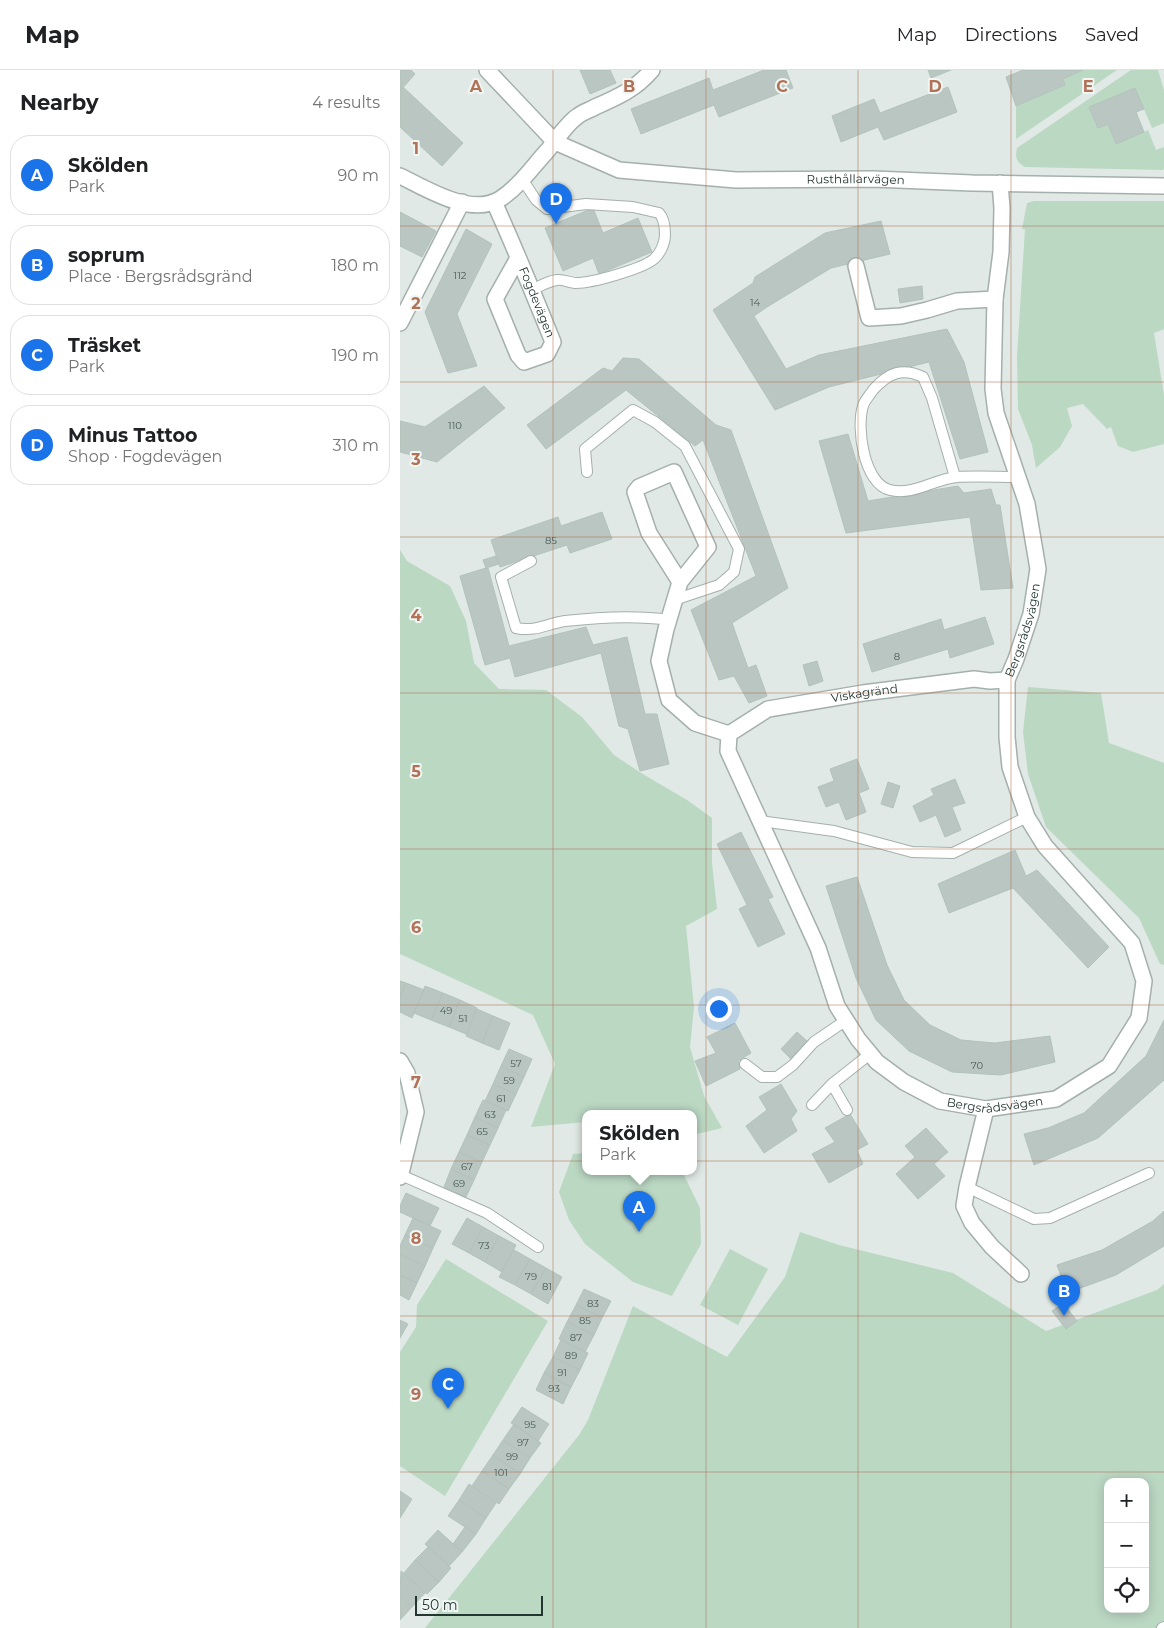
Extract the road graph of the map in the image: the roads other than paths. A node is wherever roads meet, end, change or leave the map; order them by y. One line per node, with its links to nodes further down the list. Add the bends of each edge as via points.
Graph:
1 (487, 70): 3 (street, Rusthållarvägen)
2 (652, 70): 3 (street, via 628,92 577,116)
3 (555, 142): 5 (street); 6 (street, Rusthållarvägen, via 619,170 736,180 873,179)
4 (400, 176): 8 (street, via 441,196)
5 (522, 179): 9 (street); 12 (lane, via 536,200 547,209 586,204 633,207 659,213 665,237 656,258 646,264 595,281 576,283 559,280)
6 (1000, 183): 7 (street, Rusthållarvägen); 13 (street, Bergsrådsvägen, via 1001,252)
7 (1164, 186)
8 (462, 202): 9 (street, via 478,206); 14 (street)
9 (494, 202): 10 (street, Fogdevägen)
10 (518, 258): 12 (street, Fogdevägen); 12 (street, Fogdevägen, via 495,299 518,355 524,362 547,354 553,342)
11 (856, 266): 13 (street, via 869,318 901,316 957,301)
12 (532, 290)
13 (995, 299): 16 (street, Bergsrådsvägen, via 993,389 996,413)
14 (400, 322)
15 (587, 472): 20 (lane, via 585,449 633,410 655,422 685,446 739,549 734,572 719,585)
16 (1018, 477): 17 (lane); 22 (street, Bergsrådsvägen, via 1027,504 1038,569 1031,614)
17 (954, 478): 17 (lane, via 916,489 896,491 881,487 869,470 862,448 861,416 863,404 883,380 906,371 923,377)
18 (532, 561): 21 (lane, via 501,577 516,628 529,630 564,622 642,616)
19 (680, 582): 19 (street, via 648,533 635,492 639,487 674,472 708,547); 20 (street)
20 (674, 600): 21 (street)
21 (670, 620): 23 (street, via 659,661 669,700 695,723)
22 (1007, 680): 23 (street, Viskagränd, via 974,679 768,709); 24 (street, Bergsrådsvägen, via 1010,767)
23 (729, 734): 25 (street, Bergsrådsvägen, via 728,752)
24 (1027, 817): 25 (lane, via 953,853 912,852 834,830); 32 (street, Bergsrådsvägen, via 1045,846 1132,943 1144,981 1139,1018 1109,1066 1056,1099)
25 (760, 821): 26 (street, Bergsrådsvägen, via 818,948)
26 (845, 1021): 27 (street, Bergsrådsvägen); 29 (lane, via 814,1042 777,1078 762,1078)
27 (870, 1054): 30 (lane); 32 (street, Bergsrådsvägen, via 904,1082 940,1101)
28 (400, 1061): 35 (street, via 407,1073 416,1112)
29 (746, 1064)
30 (832, 1084): 31 (lane); 33 (lane)
31 (812, 1105)
32 (986, 1109): 36 (street)
33 (848, 1110)
34 (1149, 1173): 36 (lane, via 1050,1218 1034,1219)
35 (400, 1176): 37 (lane, via 487,1213)
36 (967, 1187): 38 (street, via 964,1206 972,1224)
37 (538, 1247)
38 (1021, 1274)

